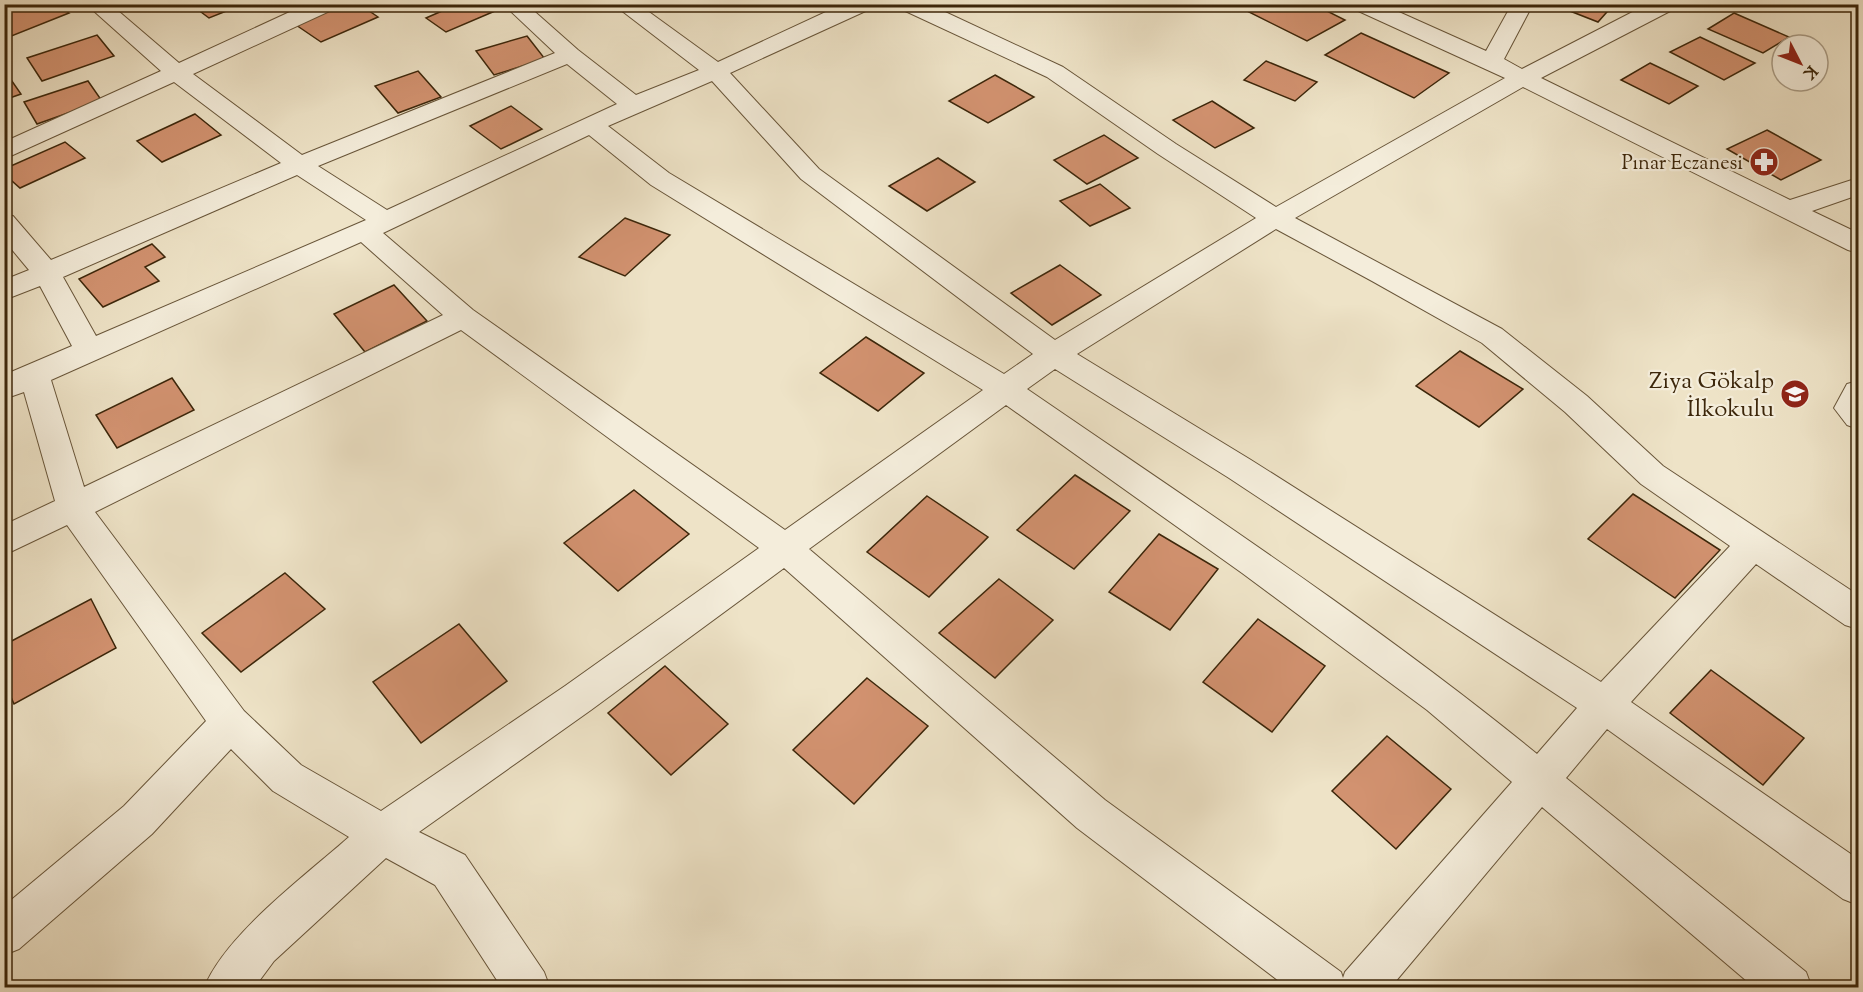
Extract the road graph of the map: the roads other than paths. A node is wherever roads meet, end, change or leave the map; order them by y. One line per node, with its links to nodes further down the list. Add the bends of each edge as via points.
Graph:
1 (96, 4): 13 (street)
2 (326, 4): 13 (street)
3 (513, 4): 10 (street)
4 (623, 4): 12 (street)
5 (862, 4): 12 (street)
6 (909, 4): 21 (street, via 1055,72)
7 (1362, 4): 11 (street)
8 (1523, 4): 11 (street)
9 (1666, 4): 14 (street)
10 (570, 55): 15 (street); 18 (street)
11 (1491, 62): 14 (street)
12 (716, 71): 15 (street); 29 (street, via 810,174)
13 (178, 74): 17 (street); 18 (street)
14 (1521, 79): 20 (street); 21 (street)
15 (633, 105): 16 (street)
16 (591, 125): 23 (street); 31 (street, via 660,179)
17 (4, 152)
18 (299, 165): 23 (street); 25 (street)
19 (1858, 186): 20 (street)
20 (1787, 210): 24 (street)
21 (1275, 218): 29 (street); 36 (street, via 1492,336 1576,404 1652,475)
22 (4, 222): 25 (street)
23 (374, 226): 27 (street); 28 (street)
24 (1858, 244)
25 (46, 272): 26 (street); 28 (street)
26 (4, 291)
27 (463, 317): 34 (street); 37 (street)
28 (89, 350): 30 (street)
29 (1054, 354): 31 (street); 39 (street, via 1240,469)
30 (19, 382): 34 (street)
31 (1005, 389): 37 (street); 41 (street, via 1440,698)
32 (1858, 392): 33 (street, via 1849,408)
33 (1858, 417)
34 (74, 509): 35 (street); 40 (street)
35 (4, 541)
36 (1753, 544): 38 (street); 39 (street)
37 (784, 548): 42 (street); 47 (street, via 1091,814)
38 (1858, 614)
39 (1604, 705): 41 (street); 43 (street)
40 (230, 723): 42 (street, via 287,778); 44 (street, via 138,820)
41 (1541, 779): 48 (street); 49 (street)
42 (382, 834): 45 (street, via 259,946); 46 (street, via 450,870)
43 (1858, 884)
44 (4, 934)
45 (226, 987)
46 (528, 987)
47 (1325, 987)
48 (1361, 987)
49 (1790, 987)

